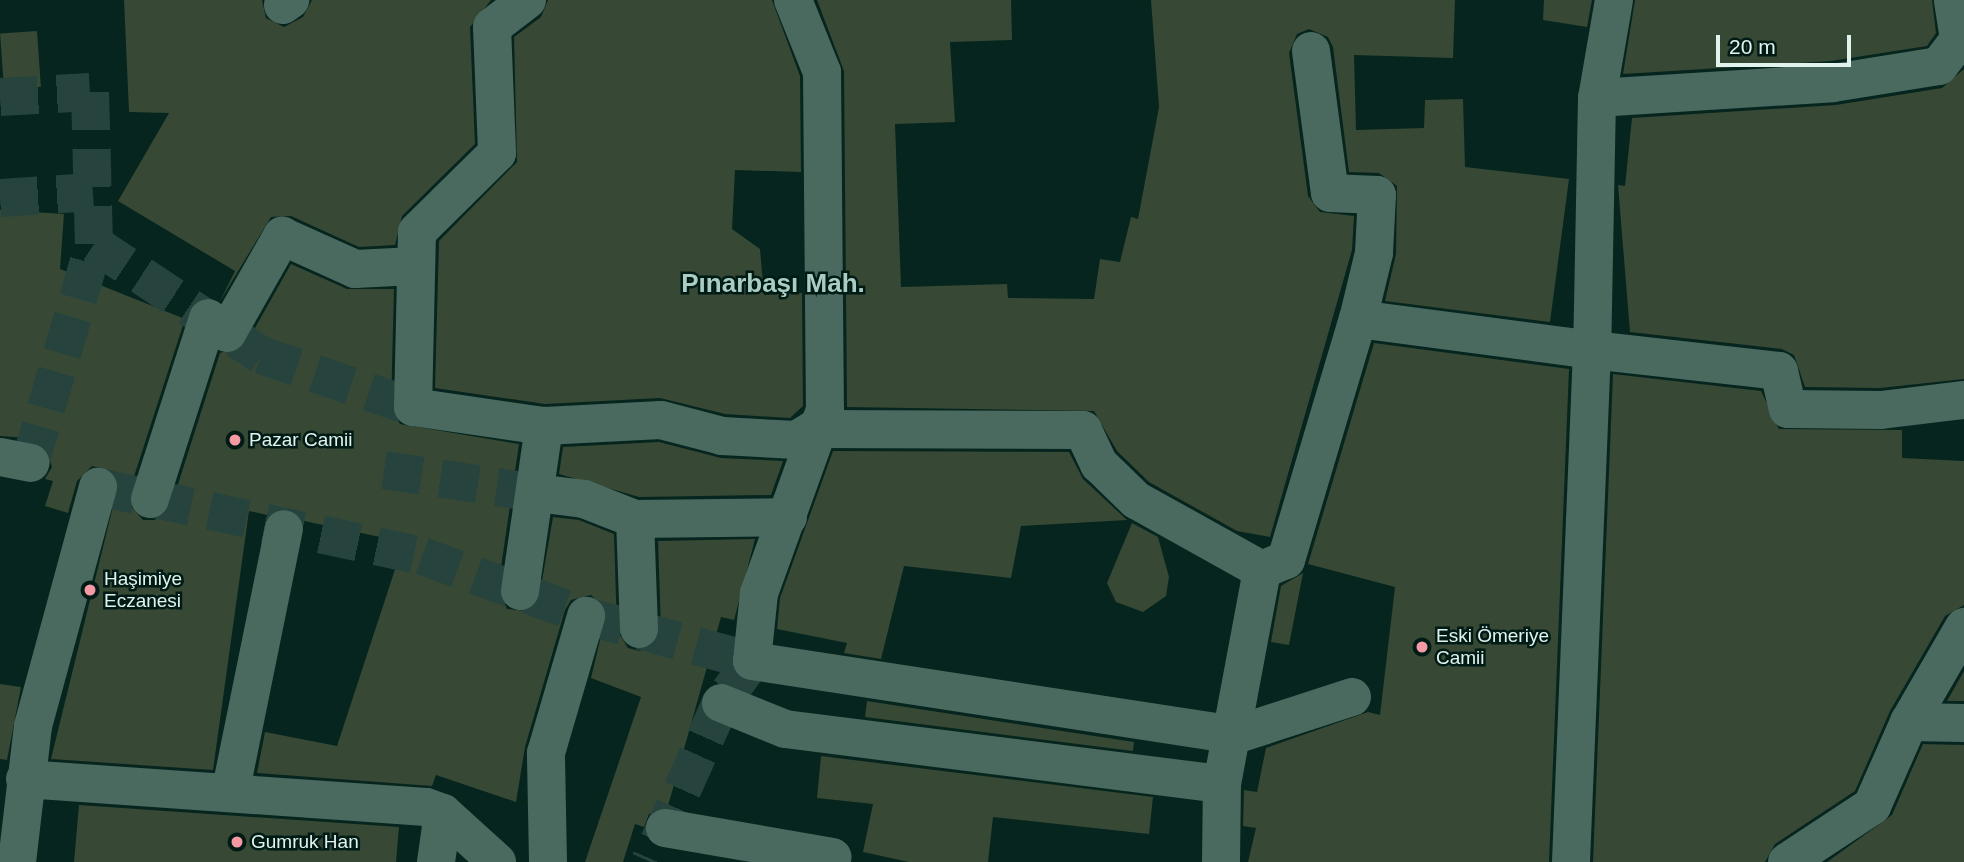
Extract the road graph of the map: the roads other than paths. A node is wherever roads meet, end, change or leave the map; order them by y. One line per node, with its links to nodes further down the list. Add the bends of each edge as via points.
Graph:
1 (527, 0): 8 (street, via 492,27 497,153 417,232)
2 (793, 0): 13 (street, via 822,72 825,410)
3 (1614, 0): 7 (street)
4 (1953, 0): 5 (street)
5 (1962, 39): 7 (street, via 1939,66 1833,83)
6 (1311, 51): 9 (street, via 1330,193 1377,195 1374,253)
7 (1597, 97): 10 (street)
8 (415, 266): 12 (street, via 413,407); 16 (street, via 355,269 282,236 218,326)
9 (1358, 319): 10 (street); 20 (street, via 1286,560)
10 (1592, 350): 11 (street, via 1779,371 1788,409 1881,410); 41 (street)
11 (1964, 400)
12 (544, 426): 13 (street, via 661,420 722,436 796,440); 15 (street)
13 (814, 429): 17 (street); 20 (street, via 1083,430 1099,464 1136,500)
14 (98, 487): 30 (street, via 46,672)
15 (536, 492): 18 (street, via 584,499); 21 (street)
16 (150, 499)
17 (788, 517): 18 (street); 29 (street, via 759,593 752,661)
18 (635, 519): 24 (street)
19 (284, 529): 32 (street)
20 (1262, 570): 29 (street)
21 (520, 591)
22 (586, 616): 39 (street, via 546,753)
23 (1964, 627): 27 (street)
24 (639, 629)
25 (1352, 697): 29 (street)
26 (721, 703): 31 (street, via 785,729)
27 (1909, 722): 28 (street); 42 (street, via 1872,806)
28 (1964, 723)
29 (1235, 735): 31 (street)
30 (25, 779): 32 (street); 36 (street)
31 (1222, 784): 40 (street)
32 (231, 789): 33 (street)
33 (443, 813): 37 (street); 38 (street)
34 (665, 828): 35 (street)
35 (838, 860)
36 (17, 862)
37 (436, 862)
38 (496, 862)
39 (548, 862)
40 (1221, 862)
41 (1572, 862)
42 (1787, 862)

